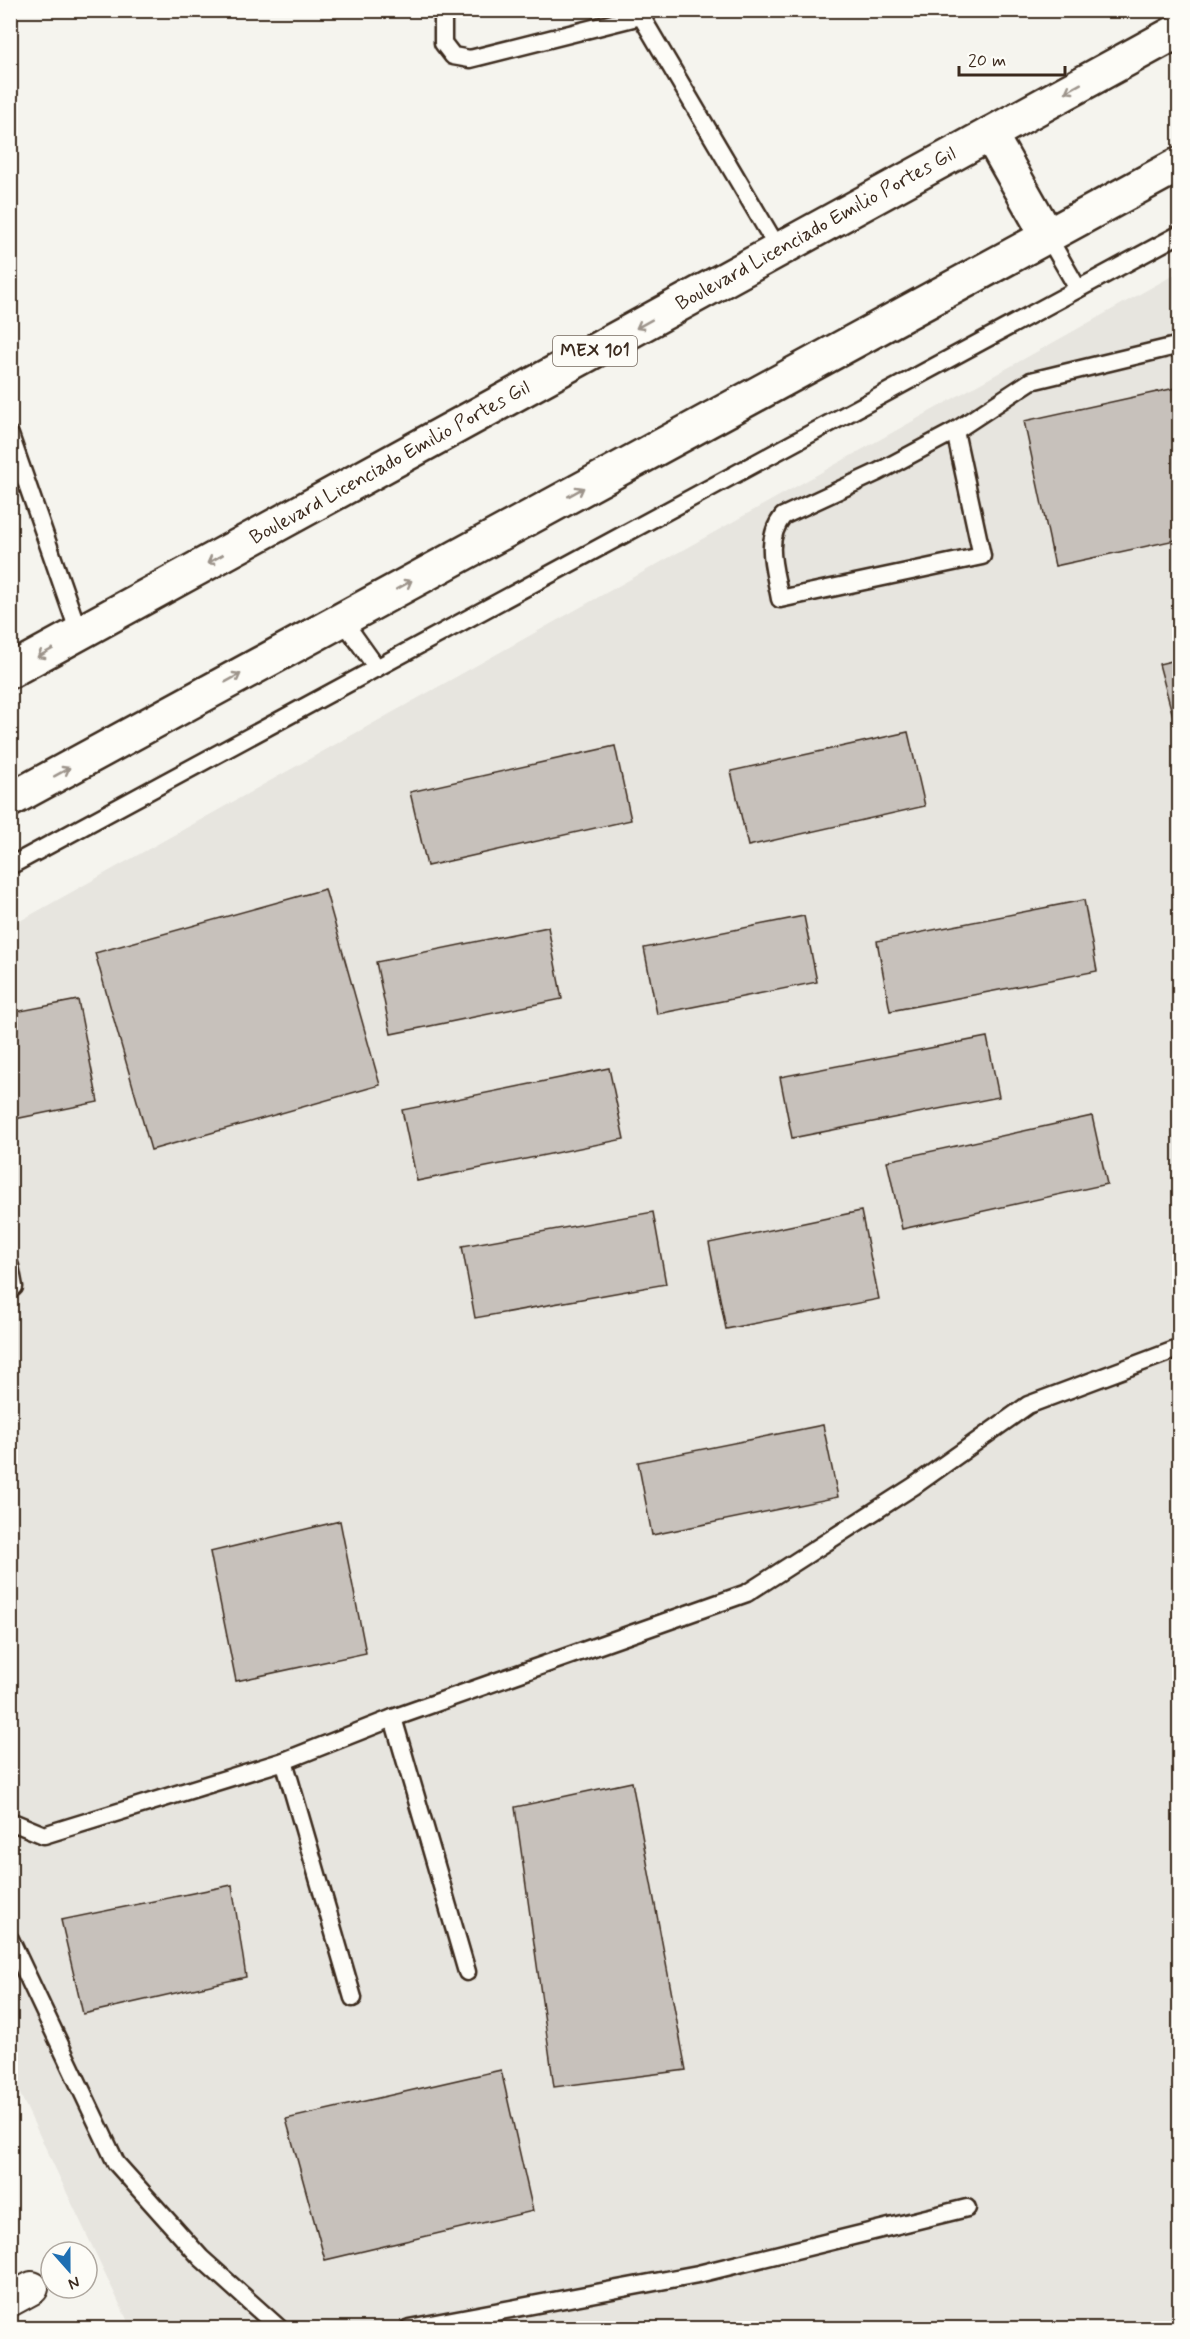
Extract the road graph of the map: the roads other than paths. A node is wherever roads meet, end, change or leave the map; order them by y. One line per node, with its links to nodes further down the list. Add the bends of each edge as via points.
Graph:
1 (443, 10): 7 (lane, via 443,43 453,56 470,58 641,16)
2 (1179, 30): 3 (main road, Boulevard Licenciado Emilio Portes Gil / MEX 101, one-way to 3)
3 (990, 134): 6 (main road); 7 (main road, Boulevard Licenciado Emilio Portes Gil / MEX 101)
4 (1179, 164): 6 (main road)
5 (1179, 234): 8 (lane)
6 (1047, 235): 8 (lane); 12 (main road, one-way to 6)
7 (779, 250): 13 (main road, Boulevard Licenciado Emilio Portes Gil / MEX 101, one-way to 13)
8 (1078, 289): 14 (lane)
9 (1179, 345): 10 (lane, via 1032,381)
10 (955, 431): 10 (lane, via 982,556 780,599 770,543 783,516)
11 (10, 435): 13 (lane)
12 (342, 619): 14 (lane); 16 (main road, one-way to 12)
13 (79, 633): 15 (main road, Boulevard Licenciado Emilio Portes Gil / MEX 101, one-way to 15)
14 (377, 668): 17 (lane)
15 (10, 671)
16 (10, 800)
17 (10, 866)
18 (10, 1266): 19 (lane, via 14,1287)
19 (10, 1288)
20 (1179, 1348): 21 (lane, via 1028,1405 914,1486 747,1593)
21 (393, 1718): 22 (lane); 25 (lane)
22 (284, 1761): 23 (lane, via 44,1835); 26 (lane)
23 (10, 1821)
24 (10, 1939): 28 (lane, via 116,2163 201,2258)
25 (467, 1972)
26 (352, 1998)
27 (967, 2208): 29 (lane, via 698,2274)
28 (279, 2328)
29 (409, 2328)

